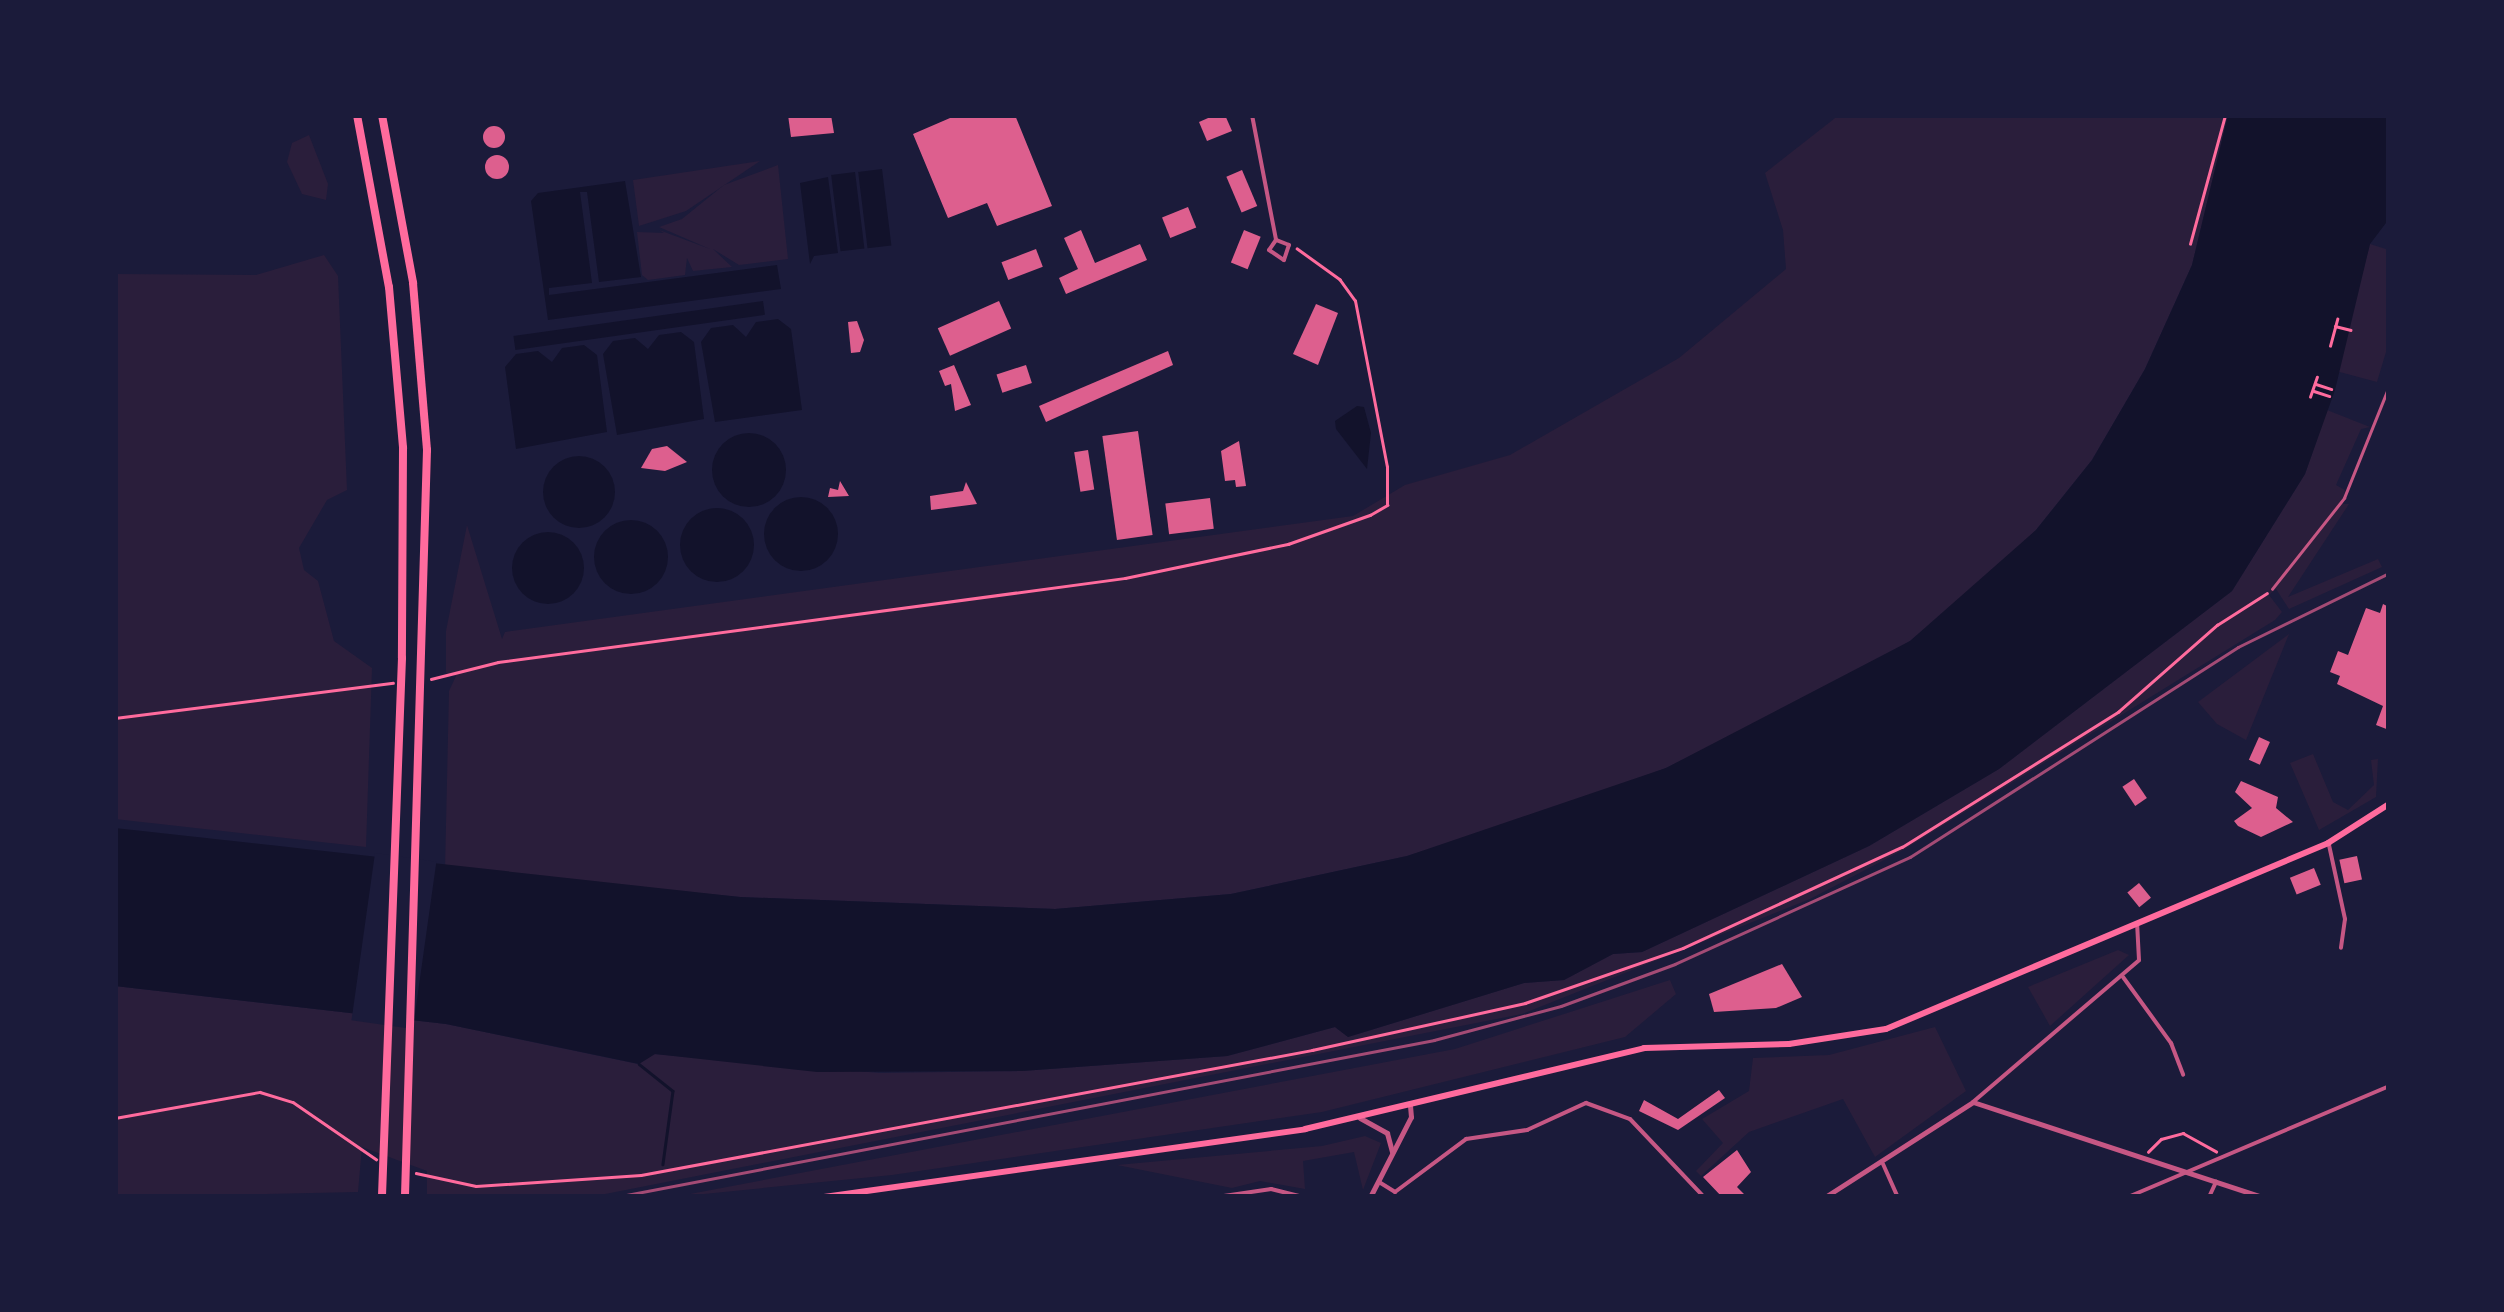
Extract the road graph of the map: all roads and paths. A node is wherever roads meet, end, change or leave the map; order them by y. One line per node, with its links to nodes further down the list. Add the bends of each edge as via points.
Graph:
1 (357, 115): 44 (highway, via 398,371 402,658)
2 (382, 115): 45 (highway, via 423,374 424,659)
3 (1252, 115): 5 (street)
4 (2225, 115): 6 (path)
5 (1276, 240): 7 (street); 7 (street, via 1269,248 1272,258 1284,260)
6 (2190, 244)
7 (1290, 248): 20 (path, via 1340,280 1355,301 1387,468 1388,504 1370,514 1288,544 1126,578 554,654)
8 (2336, 319): 9 (path)
9 (2335, 326): 10 (path); 11 (path)
10 (2351, 330)
11 (2330, 346)
12 (2316, 377): 13 (path)
13 (2315, 383): 15 (path); 16 (path)
14 (2389, 386): 19 (lane, via 2344,498)
15 (2331, 388)
16 (2312, 391): 17 (path); 18 (path)
17 (2328, 396)
18 (2310, 397)
19 (2272, 589): 39 (path, via 2217,626 2118,712 2023,776 1809,895 1524,1003 1408,1031 641,1175 476,1186)
20 (426, 680)
21 (407, 682): 22 (path)
22 (115, 718)
23 (2389, 804): 24 (main road)
24 (2328, 844): 25 (main road); 26 (street, via 2346,919)
25 (2137, 924): 27 (street, via 2142,954); 31 (main road, via 1886,1029 1789,1044 1644,1048)
26 (2341, 948)
27 (2122, 976): 28 (street, via 2171,1042); 30 (street)
28 (2183, 1075)
29 (2389, 1086): 35 (street)
30 (1974, 1102): 36 (street); 38 (street)
31 (1410, 1104): 33 (main road); 34 (street, via 1412,1117)
32 (115, 1118): 37 (path, via 260,1092 293,1102)
33 (1360, 1118): 34 (street, via 1386,1132); 46 (main road)
34 (1392, 1154): 41 (street)
35 (2220, 1157): 36 (path, via 2204,1139 2183,1133 2152,1144); 40 (street)
36 (2146, 1158): 40 (street)
37 (382, 1161)
38 (1883, 1164): 51 (street); 52 (street)
39 (414, 1172)
40 (2186, 1172): 42 (street); 43 (street)
41 (1377, 1181): 49 (street); 50 (street, via 1395,1192 1466,1140 1527,1130 1586,1104 1630,1119)
42 (2216, 1182): 55 (street); 56 (street)
43 (2148, 1189): 53 (street); 54 (street)
44 (382, 1197)
45 (405, 1197)
46 (824, 1197)
47 (1217, 1197): 48 (street, via 1271,1189)
48 (1304, 1197)
49 (1370, 1197)
50 (1704, 1197)
51 (1825, 1197)
52 (1898, 1197)
53 (2128, 1197)
54 (2153, 1197)
55 (2208, 1197)
56 (2262, 1197)

